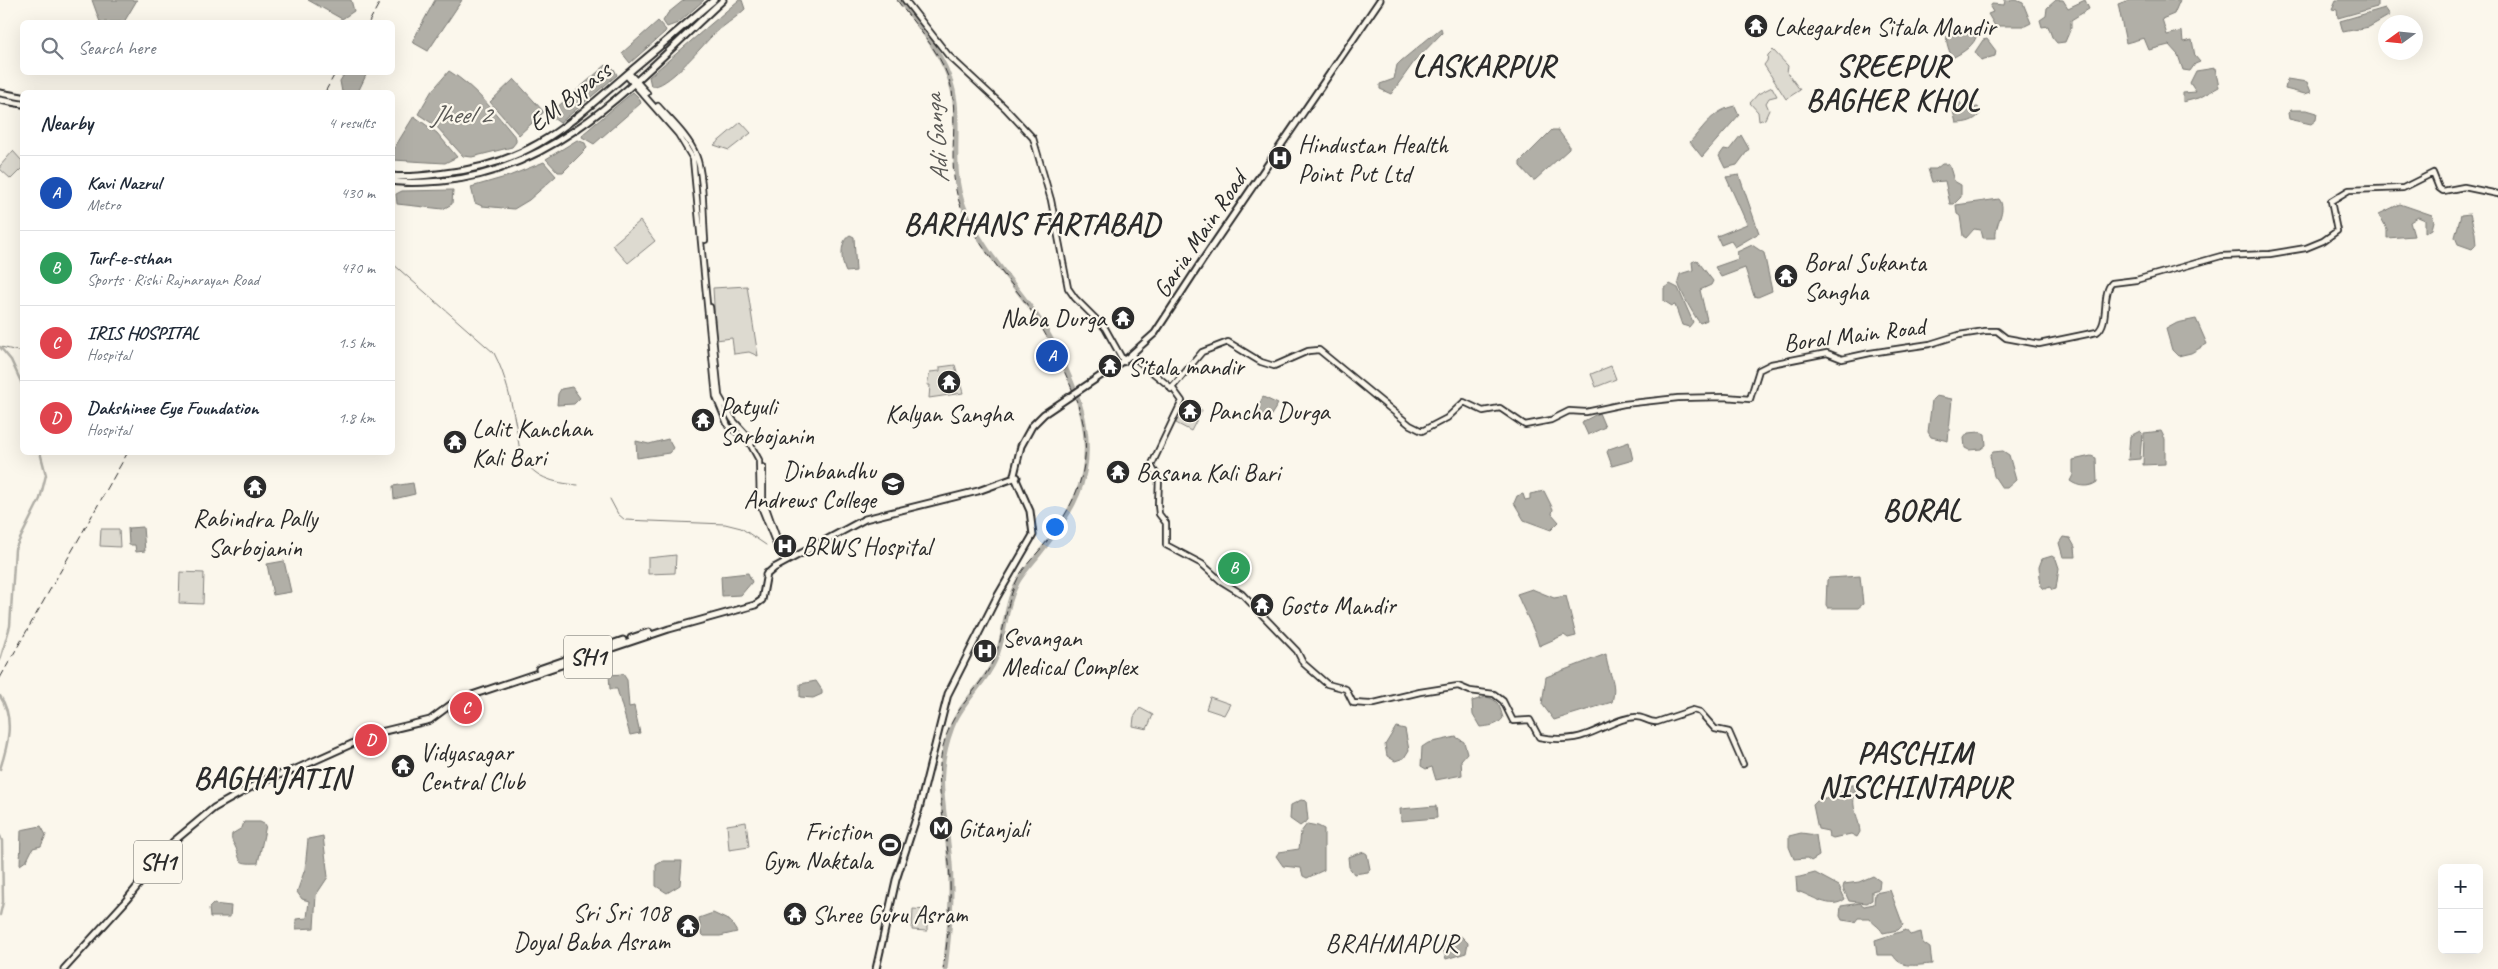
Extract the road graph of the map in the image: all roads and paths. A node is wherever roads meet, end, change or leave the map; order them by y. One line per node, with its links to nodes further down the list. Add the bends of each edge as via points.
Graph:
1 (714, 0): 5 (main road, EM Bypass)
2 (723, 0): 6 (main road)
3 (905, 0): 15 (main road, via 948,55 1033,138 1051,200 1068,288 1104,328)
4 (1380, 0): 15 (main road, Garia Main Road, via 1157,330)
5 (628, 74): 6 (main road); 12 (main road, EM Bypass, via 565,128 528,150 485,167)
6 (634, 81): 12 (main road, via 569,135 535,155 460,179 428,182); 18 (main road, via 684,136 696,154 719,396 759,452 763,465 763,500)
7 (0, 93): 8 (main road)
8 (20, 97)
9 (0, 100): 10 (main road)
10 (20, 104)
11 (395, 176): 12 (main road)
12 (413, 179): 13 (main road)
13 (395, 182)
14 (2498, 194): 16 (main road, Boral Main Road, via 2464,187 2443,191 2433,174 2403,188 2349,190 2331,201 2337,231 2317,244 2270,254 2220,256 2136,280 2112,283 2107,290 2107,306 2098,332 2039,344 2006,338 1989,330 1842,359 1827,352 1787,360 1759,370 1751,398 1678,398 1624,404 1569,412 1551,420 1525,425 1501,408 1483,411 1464,402 1447,418 1422,431 1410,425 1318,349 1274,366 1228,342 1202,352)
15 (1126, 359): 16 (main road); 17 (main road, Garia Main Road, via 1036,424 1019,454)
16 (1171, 389): 20 (main road, via 1182,400 1179,413 1151,466 1159,478 1160,514 1166,523 1168,547 1202,564 1242,594 1297,650 1311,670 1327,684 1346,689 1355,704 1381,702 1458,686 1494,694 1503,701 1513,721 1530,720 1539,738 1583,736 1636,716 1657,722 1693,710 1700,712 1715,729 1729,732)
17 (1016, 477): 18 (main road, SH1, via 978,491 865,520); 23 (main road, via 1030,511 1033,535 947,696 917,817 896,880)
18 (787, 560): 19 (main road, SH1, via 767,573 756,603 704,615)
19 (453, 701): 21 (main road, SH1, via 423,719 375,731); 21 (main road, SH1, via 426,721 376,733)
20 (1743, 764)
21 (262, 781): 22 (main road, SH1, via 207,813 173,842 124,903)
22 (62, 969)
23 (876, 969)

